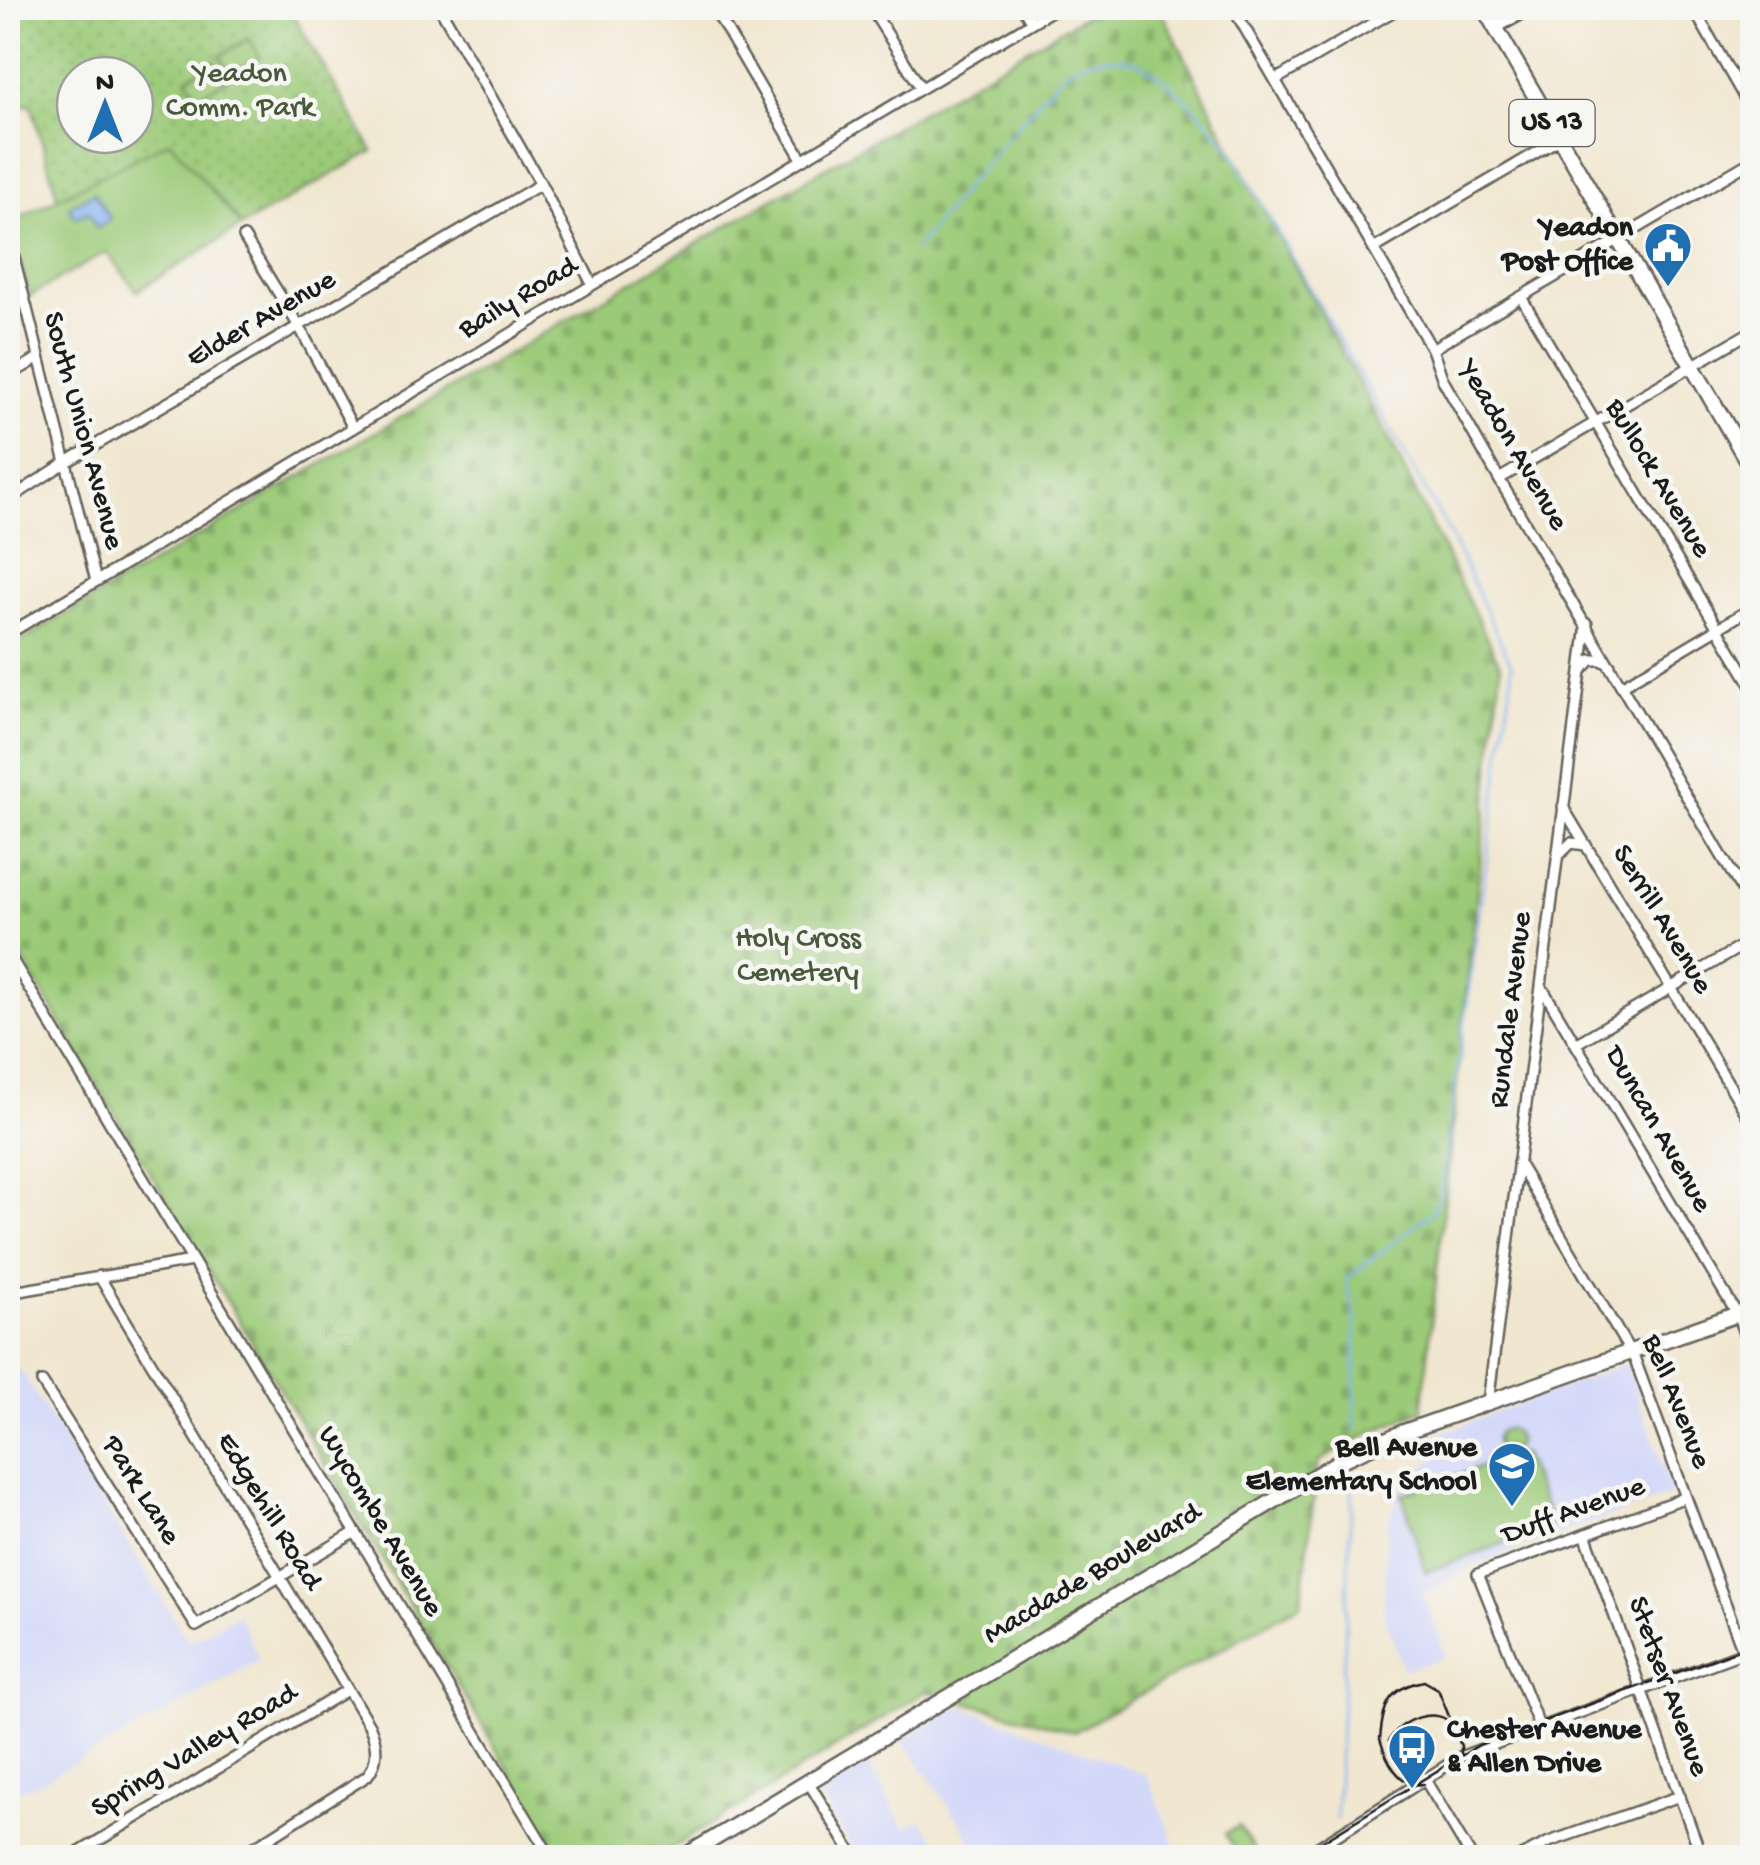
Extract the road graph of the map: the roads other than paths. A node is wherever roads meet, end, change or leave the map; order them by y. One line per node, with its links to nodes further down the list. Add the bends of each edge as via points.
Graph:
1 (440, 8): 19 (street)
2 (714, 8): 17 (street)
3 (871, 8): 14 (street)
4 (1023, 8): 11 (street)
5 (1056, 8): 11 (street, Baily Road)
6 (1233, 8): 13 (street, Yeadon Avenue)
7 (1399, 8): 13 (street)
8 (1484, 8): 12 (main road, US 13)
9 (1529, 8): 12 (street)
10 (1693, 8): 15 (street)
11 (1032, 22): 14 (street, Baily Road)
12 (1496, 27): 16 (main road, US 13)
13 (1275, 80): 23 (street, Yeadon Avenue)
14 (920, 88): 17 (street, Baily Road)
15 (1752, 112)
16 (1561, 138): 22 (main road, US 13); 23 (street)
17 (802, 158): 24 (street, Baily Road)
18 (1752, 161): 22 (street)
19 (541, 184): 24 (street); 26 (street, Elder Avenue)
20 (8, 234): 29 (street, South Union Avenue)
21 (244, 237): 26 (street)
22 (1621, 238): 25 (street); 30 (main road, US 13)
23 (1375, 248): 28 (street, Yeadon Avenue)
24 (592, 284): 33 (street, Baily Road)
25 (1522, 296): 28 (street); 32 (street, Bullock Avenue)
26 (300, 328): 33 (street); 34 (street, Elder Avenue)
27 (1752, 330): 30 (street)
28 (1432, 349): 36 (street, Yeadon Avenue)
29 (37, 359): 31 (street); 34 (street, South Union Avenue)
30 (1692, 366): 32 (street); 35 (main road, US 13)
31 (8, 376)
32 (1594, 423): 36 (street); 41 (street, Bullock Avenue)
33 (352, 428): 38 (street, Baily Road)
34 (64, 463): 37 (street, Elder Avenue); 38 (street, South Union Avenue)
35 (1752, 469)
36 (1499, 479): 40 (street, Yeadon Avenue)
37 (8, 500)
38 (96, 581): 42 (street, Baily Road)
39 (1752, 608): 41 (street)
40 (1586, 624): 43 (street, Yeadon Avenue); 44 (street, Rundale Avenue)
41 (1719, 628): 45 (street); 46 (street, Bullock Avenue)
42 (8, 634)
43 (1613, 667): 44 (street, via 1594,660); 45 (street, Yeadon Avenue)
44 (1580, 672): 47 (street, Rundale Avenue)
45 (1623, 685): 50 (street, Yeadon Avenue)
46 (1752, 686)
47 (1563, 807): 48 (street, Serrill Avenue); 49 (street, Rundale Avenue)
48 (1588, 846): 49 (street, Serrill Avenue, via 1571,843); 54 (street, Serrill Avenue)
49 (1557, 858): 53 (street, Rundale Avenue)
50 (1752, 907)
51 (1752, 940): 54 (street)
52 (8, 954): 58 (street, Wycombe Avenue)
53 (1541, 986): 55 (street, Duncan Avenue); 57 (street, Rundale Avenue)
54 (1672, 987): 55 (street); 56 (street, Serrill Avenue)
55 (1577, 1043): 62 (street, Duncan Avenue)
56 (1752, 1123)
57 (1518, 1163): 63 (street, Bell Avenue); 66 (street, Rundale Avenue)
58 (192, 1261): 59 (street); 68 (street, Wycombe Avenue)
59 (99, 1276): 60 (street); 70 (street, Edgehill Road)
60 (8, 1294)
61 (1752, 1309): 62 (main road, Macdade Boulevard)
62 (1737, 1314): 63 (main road, Macdade Boulevard); 64 (street, Duncan Avenue)
63 (1631, 1352): 66 (main road, Macdade Boulevard); 67 (street, Bell Avenue)
64 (1752, 1355)
65 (42, 1382): 70 (street, Park Lane, via 196,1626)
66 (1488, 1402): 77 (main road, Macdade Boulevard, via 1384,1440 1312,1476)
67 (1686, 1497): 69 (street, Duff Avenue); 71 (street, Bell Avenue)
68 (356, 1532): 70 (street); 81 (street, Wycombe Avenue)
69 (1585, 1534): 74 (street, Stetser Avenue); 75 (street, Duff Avenue, via 1478,1574)
70 (278, 1578): 73 (street, Edgehill Road)
71 (1748, 1650): 72 (street, Bell Avenue); 74 (street)
72 (1752, 1675)
73 (346, 1690): 79 (street, Spring Valley Road); 80 (street, Edgehill Road, via 375,1740 374,1764 366,1776)
74 (1640, 1690): 75 (street); 78 (street, Stetser Avenue)
75 (1539, 1726): 76 (street, via 1482,1746)
76 (1424, 1778): 84 (street); 85 (street)
77 (807, 1780): 82 (main road, Macdade Boulevard); 83 (street)
78 (1680, 1796): 86 (street); 87 (street, Stetser Avenue)
79 (70, 1858)
80 (237, 1858)
81 (551, 1858)
82 (682, 1858)
83 (855, 1858)
84 (1300, 1858)
85 (1472, 1858)
86 (1516, 1858)
87 (1702, 1858)

